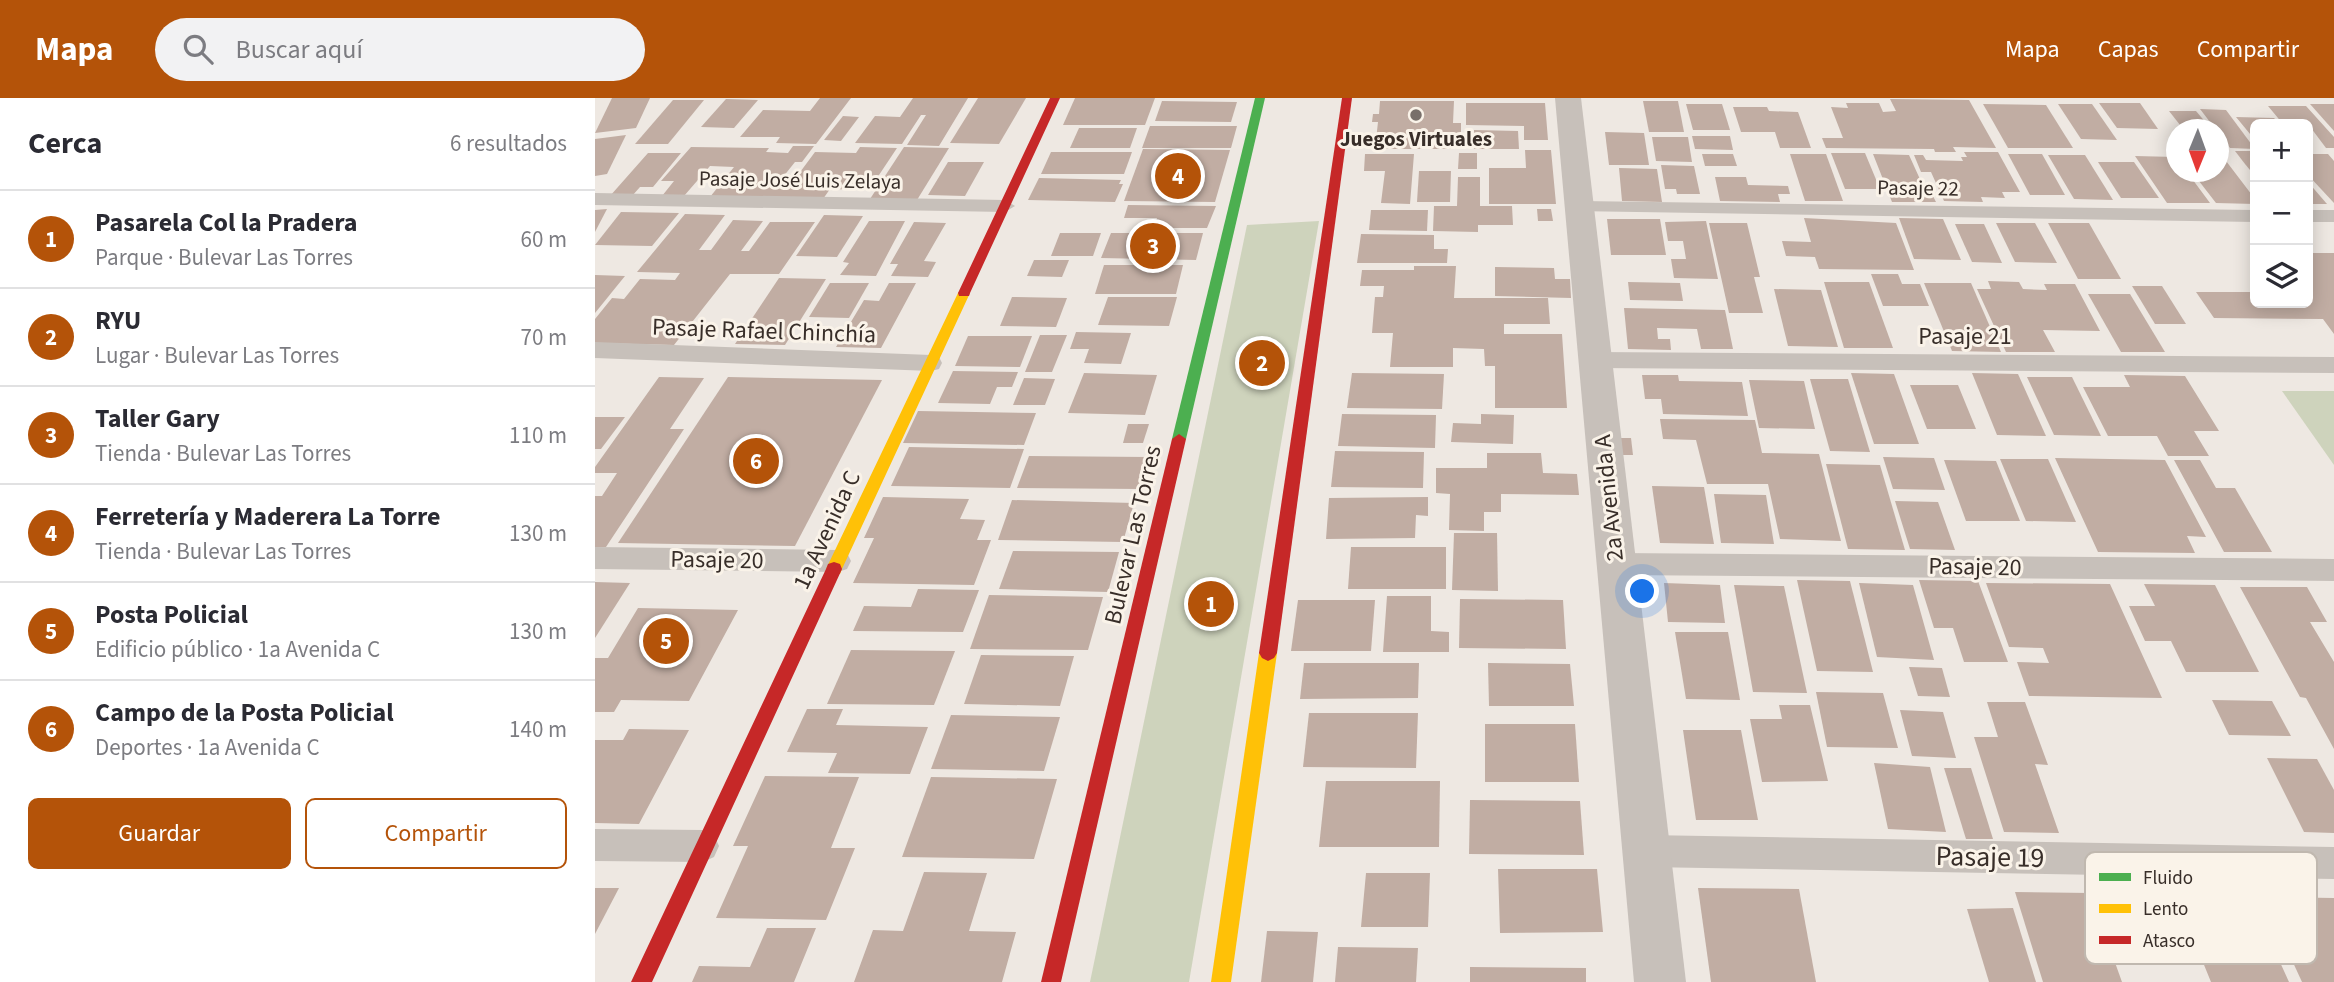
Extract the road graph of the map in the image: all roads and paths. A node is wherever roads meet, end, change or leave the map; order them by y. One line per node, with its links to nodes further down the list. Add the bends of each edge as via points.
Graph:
1 (1055, 98): 6 (street, 1a Avenida C)
2 (1260, 98): 24 (street, Bulevar Las Torres)
3 (1347, 98): 25 (street)
4 (1568, 98): 7 (street, 2a Avenida A)
5 (595, 199): 6 (lane, Pasaje José Luis Zelaya)
6 (1005, 206): 13 (street, 1a Avenida C)
7 (1580, 207): 8 (lane, Pasaje 22); 12 (street, 2a Avenida A)
8 (2250, 215)
9 (2313, 216): 10 (lane)
10 (2334, 216)
11 (595, 350): 13 (lane, Pasaje Rafael Chinchía)
12 (1595, 360): 14 (lane, Pasaje 21); 17 (street, 2a Avenida A)
13 (931, 363): 16 (street, 1a Avenida C)
14 (2334, 365)
15 (595, 558): 16 (lane, Pasaje 20)
16 (838, 561): 20 (street, 1a Avenida C)
17 (1616, 564): 18 (lane, Pasaje 20); 21 (street, 2a Avenida A)
18 (2334, 570)
19 (595, 845): 20 (lane)
20 (703, 846): 23 (street, 1a Avenida C)
21 (1646, 851): 22 (lane, Pasaje 19); 26 (street, 2a Avenida A)
22 (2085, 859)
23 (641, 982)
24 (1051, 982)
25 (1221, 982)
26 (1660, 982)

